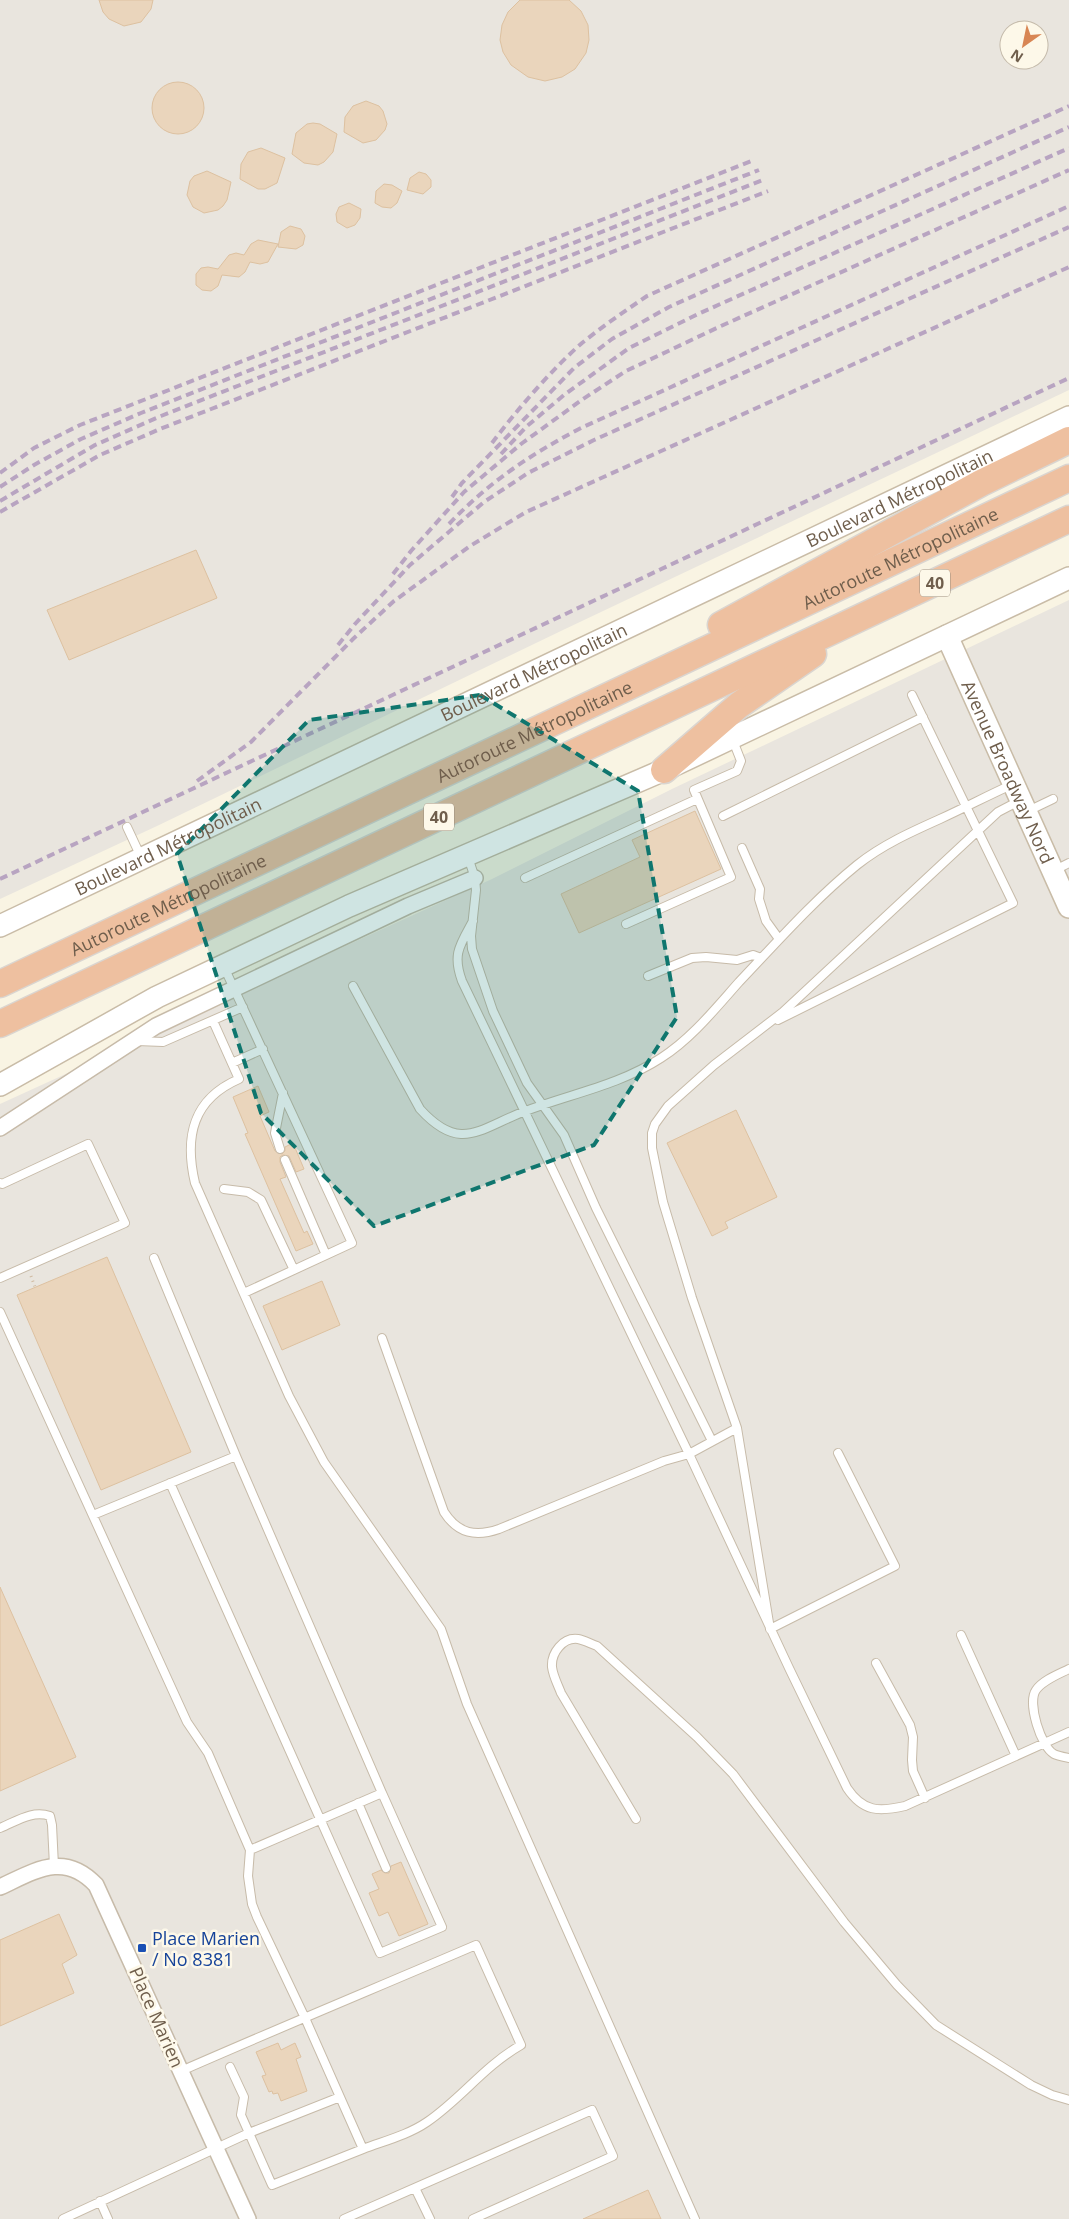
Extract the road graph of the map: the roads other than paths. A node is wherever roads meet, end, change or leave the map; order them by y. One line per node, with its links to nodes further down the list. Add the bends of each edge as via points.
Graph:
1 (1069, 418): 22 (main road, Boulevard Métropolitain)
2 (1069, 440): 11 (highway, via 981,483)
3 (1069, 478): 11 (highway, Autoroute Métropolitaine / 40)
4 (1069, 519): 6 (highway, Autoroute Métropolitaine / 40)
5 (1069, 578): 7 (main road)
6 (877, 610): 12 (highway, via 739,705); 39 (highway, Autoroute Métropolitaine / 40)
7 (947, 636): 10 (main road); 14 (main road, Avenue Broadway Nord)
8 (912, 695): 9 (lane)
9 (923, 717): 16 (lane); 17 (lane)
10 (732, 738): 12 (main road); 13 (lane, via 740,756 740,767 694,790)
11 (470, 762): 34 (highway, Autoroute Métropolitaine / 40)
12 (664, 770): 21 (main road)
13 (697, 799): 25 (lane); 28 (lane, via 732,876)
14 (1020, 799): 15 (lane); 16 (lane); 19 (lane, via 998,812); 23 (main road, Avenue Broadway Nord)
15 (1053, 800)
16 (967, 806): 19 (lane); 30 (lane, via 881,848 858,864)
17 (723, 816)
18 (127, 827): 22 (lane)
19 (979, 832): 40 (lane); 40 (lane, via 1013,902)
20 (742, 848): 30 (lane, via 760,889 759,899 766,921)
21 (467, 854): 24 (lane); 32 (main road)
22 (142, 860): 29 (main road, Boulevard Métropolitain)
23 (1061, 867): 26 (main road, Avenue Broadway Nord)
24 (475, 878): 27 (lane); 36 (street)
25 (525, 878)
26 (1069, 907)
27 (473, 921): 46 (lane, via 472,950 493,1011 527,1083); 47 (lane, via 458,951 457,967)
28 (626, 924)
29 (0, 926)
30 (779, 939): 31 (lane)
31 (761, 958): 33 (lane, via 753,955 737,960 692,958); 46 (lane, via 701,1024 662,1057 607,1085)
32 (224, 966): 36 (lane); 44 (main road, via 116,1018)
33 (648, 976)
34 (0, 984)
35 (353, 986): 47 (lane, via 414,1099 431,1121 456,1134 469,1135)
36 (235, 988): 37 (lane); 41 (street)
37 (244, 1007): 38 (lane); 42 (lane)
38 (213, 1021): 41 (lane, via 164,1042); 43 (lane)
39 (0, 1024)
40 (764, 1026): 60 (lane, via 668,1106 652,1133 662,1202)
41 (130, 1041): 48 (street)
42 (263, 1049): 43 (lane); 45 (lane)
43 (232, 1063): 57 (lane, via 239,1078 215,1091 200,1108 191,1135 190,1154 195,1183)
44 (0, 1085)
45 (283, 1093): 49 (lane, via 275,1133); 53 (lane, via 352,1243)
46 (542, 1106): 47 (lane); 61 (lane, via 564,1135 596,1208)
47 (524, 1112): 63 (lane)
48 (0, 1128)
49 (280, 1149)
50 (285, 1160): 53 (lane)
51 (0, 1183): 56 (lane, via 88,1144 125,1223)
52 (224, 1188): 55 (lane, via 248,1192 261,1200)
53 (326, 1255): 55 (lane)
54 (154, 1258): 64 (lane)
55 (294, 1270): 57 (lane)
56 (0, 1278)
57 (244, 1293): 101 (lane, via 289,1396 324,1462 440,1629 452,1656 458,1684)
58 (0, 1312): 66 (lane)
59 (382, 1338): 63 (lane, via 440,1500 450,1520 459,1529 472,1534 499,1529 664,1461)
60 (737, 1428): 61 (lane); 67 (lane)
61 (712, 1441): 63 (lane)
62 (838, 1453): 67 (lane, via 896,1566)
63 (689, 1454): 67 (lane)
64 (236, 1456): 65 (lane); 75 (lane)
65 (170, 1483): 66 (lane); 79 (lane)
66 (93, 1515): 81 (lane, via 186,1722 208,1752)
67 (770, 1629): 76 (lane, via 854,1798 864,1806 880,1810 905,1806)
68 (961, 1635): 73 (lane)
69 (876, 1663): 76 (lane, via 910,1725 914,1737 913,1771)
70 (1069, 1669): 72 (lane, via 1036,1690 1033,1714)
71 (1069, 1732): 72 (lane)
72 (1046, 1742): 73 (lane); 74 (lane, via 1054,1754)
73 (1016, 1756): 76 (lane)
74 (1069, 1758)
75 (382, 1793): 77 (lane); 79 (lane, via 442,1927 380,1953)
76 (925, 1798)
77 (358, 1803): 79 (lane); 83 (lane)
78 (636, 1819): 89 (lane, via 561,1694 552,1666 559,1646 567,1641 578,1639 597,1646 733,1774 844,1922 936,2025 1031,2086)
79 (320, 1820): 81 (lane)
80 (0, 1828): 82 (lane, via 40,1812 50,1816)
81 (250, 1850): 85 (lane, via 248,1876 252,1904)
82 (54, 1866): 84 (street, Place Marien); 87 (street, Place Marien, via 78,1870 99,1889)
83 (386, 1868)
84 (0, 1887)
85 (305, 2018): 87 (lane); 88 (lane); 92 (lane, via 476,1944 521,2045 500,2057 424,2124)
86 (230, 2066): 90 (lane, via 244,2096 241,2114)
87 (181, 2071): 91 (street, Place Marien)
88 (340, 2097): 90 (lane); 92 (lane)
89 (1069, 2100)
90 (249, 2133): 91 (lane); 92 (lane, via 272,2185)
91 (215, 2147): 94 (lane); 97 (street, Place Marien)
92 (363, 2149)
93 (415, 2188): 98 (lane); 99 (lane); 100 (lane, via 592,2110 613,2156)
94 (100, 2201): 95 (lane); 96 (lane)
95 (63, 2219)
96 (108, 2219)
97 (248, 2219)
98 (344, 2219)
99 (430, 2219)
100 (473, 2219)
101 (695, 2219)

